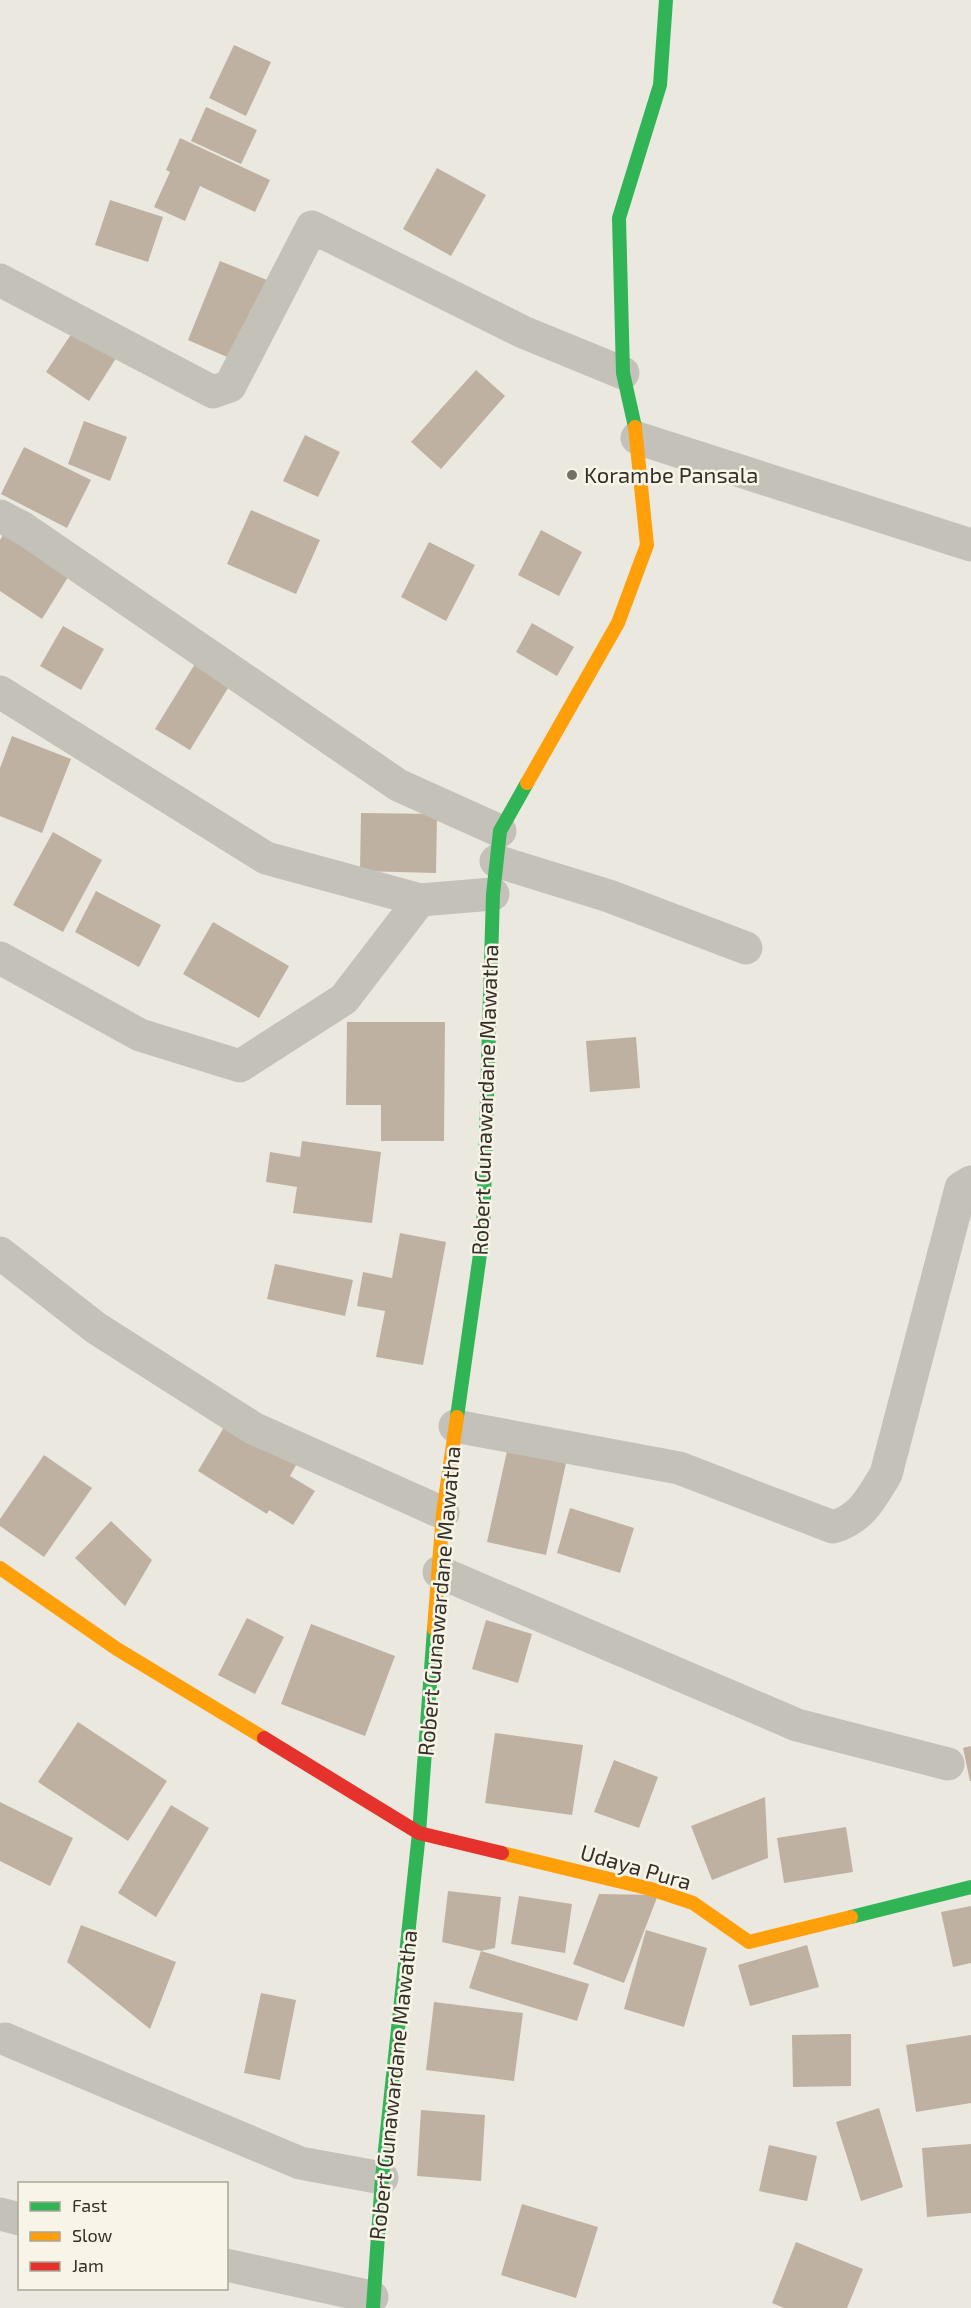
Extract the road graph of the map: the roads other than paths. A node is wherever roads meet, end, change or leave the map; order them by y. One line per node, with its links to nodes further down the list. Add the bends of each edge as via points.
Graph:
1 (666, 0): 3 (street, Robert Gunawardane Mawatha, via 660,85 619,218)
2 (0, 280): 3 (street, via 213,392 230,386 312,227 524,332)
3 (623, 373): 4 (street, Robert Gunawardane Mawatha)
4 (637, 438): 6 (street); 8 (street, Robert Gunawardane Mawatha, via 647,545 618,623)
5 (0, 516): 8 (street, via 398,785)
6 (971, 545)
7 (0, 692): 10 (street, via 266,858)
8 (498, 846): 9 (street, Robert Gunawardane Mawatha); 11 (street, via 609,896)
9 (493, 894): 10 (street); 15 (street, Robert Gunawardane Mawatha, via 483,1233)
10 (420, 900): 12 (street, via 344,999 240,1066 140,1035)
11 (746, 948)
12 (0, 958)
13 (971, 1182): 15 (street, via 960,1188 885,1474 867,1506 849,1522 832,1527 679,1468)
14 (0, 1253): 16 (street, via 96,1328 253,1428)
15 (455, 1426): 16 (street, Robert Gunawardane Mawatha)
16 (443, 1513): 18 (street, Robert Gunawardane Mawatha)
17 (0, 1568): 20 (street, Udaya Pura, via 117,1649)
18 (439, 1572): 19 (street, via 797,1725); 20 (street, Robert Gunawardane Mawatha)
19 (948, 1764)
20 (419, 1833): 21 (street, Udaya Pura, via 651,1889 693,1903 749,1942); 23 (street, Robert Gunawardane Mawatha)
21 (971, 1887)
22 (5, 2039): 23 (street, via 300,2163)
23 (382, 2178): 27 (street, Robert Gunawardane Mawatha)
24 (0, 2214): 25 (street)
25 (18, 2218)
26 (228, 2266): 27 (street)
27 (372, 2303)

